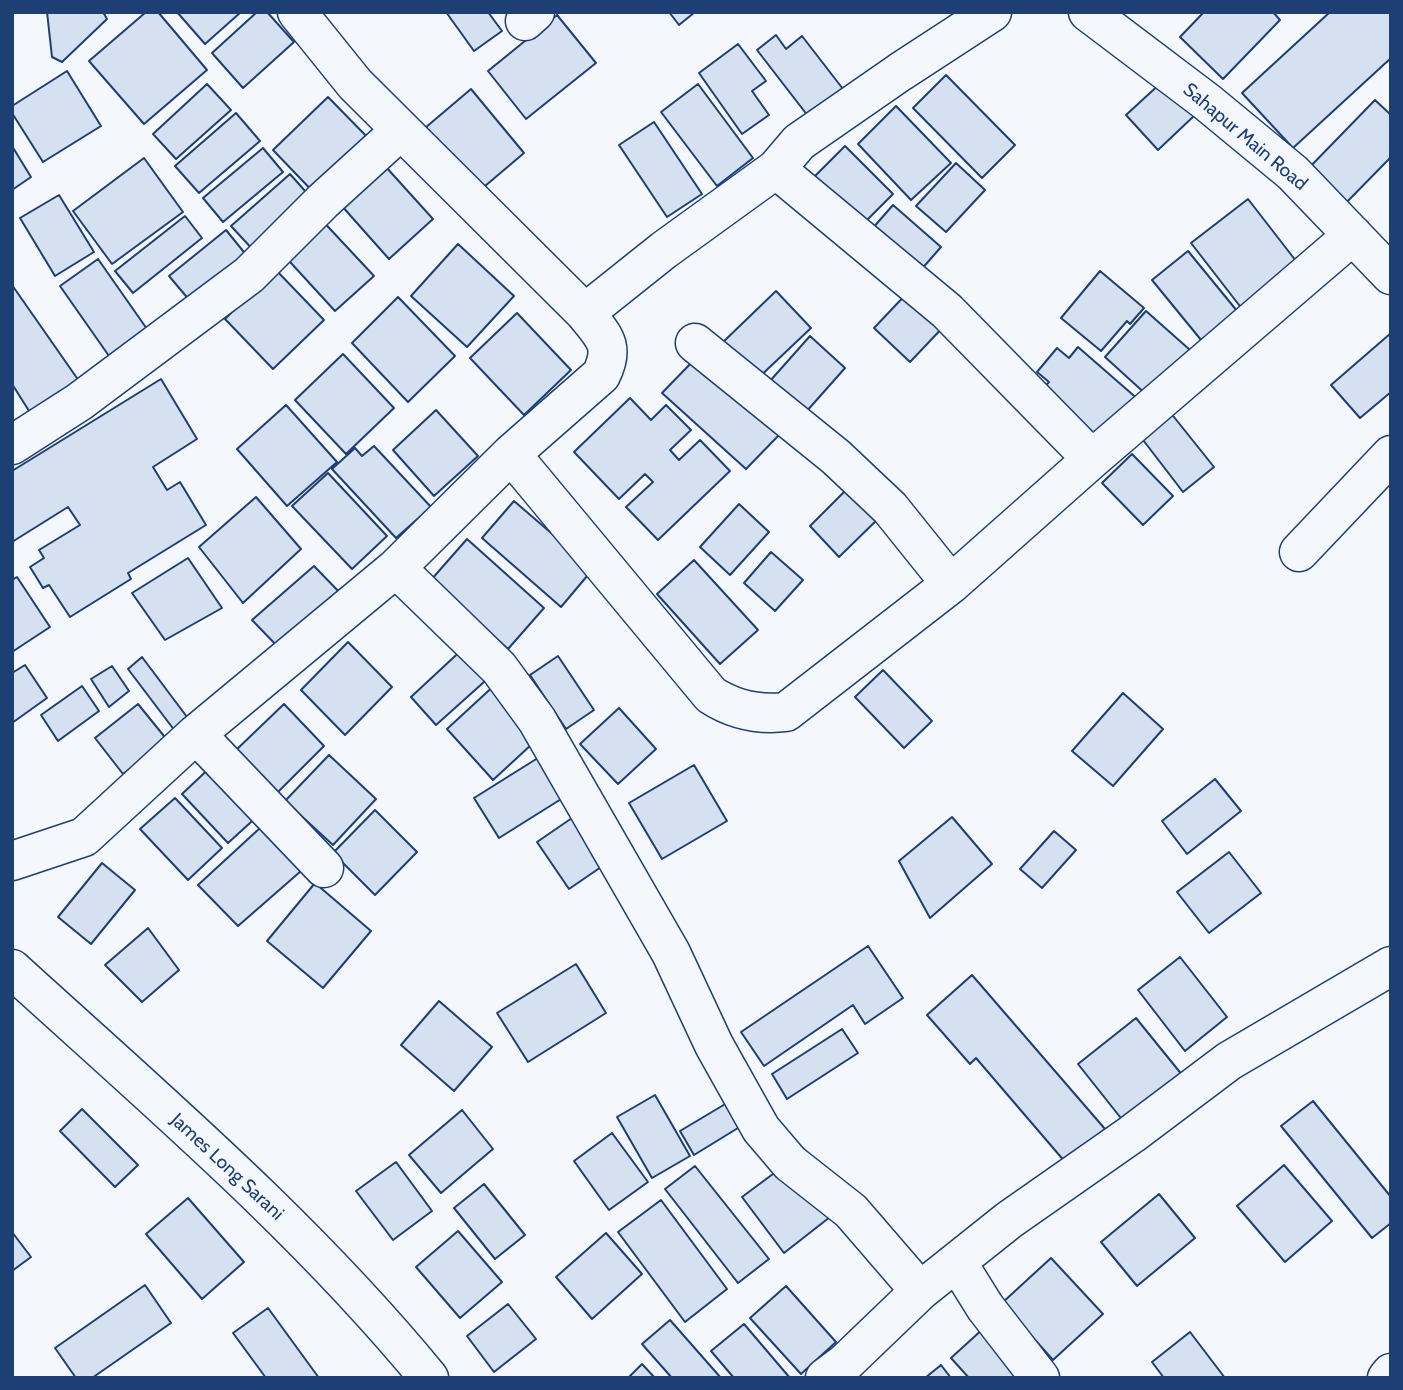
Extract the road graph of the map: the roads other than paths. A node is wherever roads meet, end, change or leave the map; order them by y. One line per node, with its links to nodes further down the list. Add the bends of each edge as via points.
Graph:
1 (297, 12): 4 (street, via 355,84)
2 (992, 12): 5 (street, via 799,142)
3 (1088, 12): 6 (street, Sahapur Main Road, via 1293,173)
4 (401, 130): 8 (street); 10 (street, via 249,275 79,402)
5 (776, 169): 8 (street); 13 (street, via 947,311)
6 (1353, 235): 7 (street, Sahapur Main Road); 13 (street)
7 (1391, 275)
8 (585, 313): 11 (street, via 607,342 608,360 601,375)
9 (695, 343): 16 (street, via 836,457 890,508)
10 (12, 444)
11 (511, 454): 15 (street); 16 (street, via 711,695 724,704 764,714 786,712)
12 (1391, 455): 14 (street)
13 (1092, 459): 16 (street)
14 (1299, 552)
15 (396, 568): 17 (street); 23 (street, via 499,668 537,720 671,953 714,1045 761,1129 790,1163 851,1211)
16 (951, 584)
17 (196, 734): 18 (street, via 84,837); 19 (street)
18 (12, 861)
19 (324, 868)
20 (1391, 966): 22 (street, via 1229,1061)
21 (12, 969): 25 (street, James Long Sarani, via 253,1188)
22 (957, 1262): 23 (street); 27 (street)
23 (920, 1291): 26 (street)
24 (1391, 1373): 28 (street)
25 (429, 1378)
26 (825, 1378)
27 (1040, 1378)
28 (1387, 1378)

